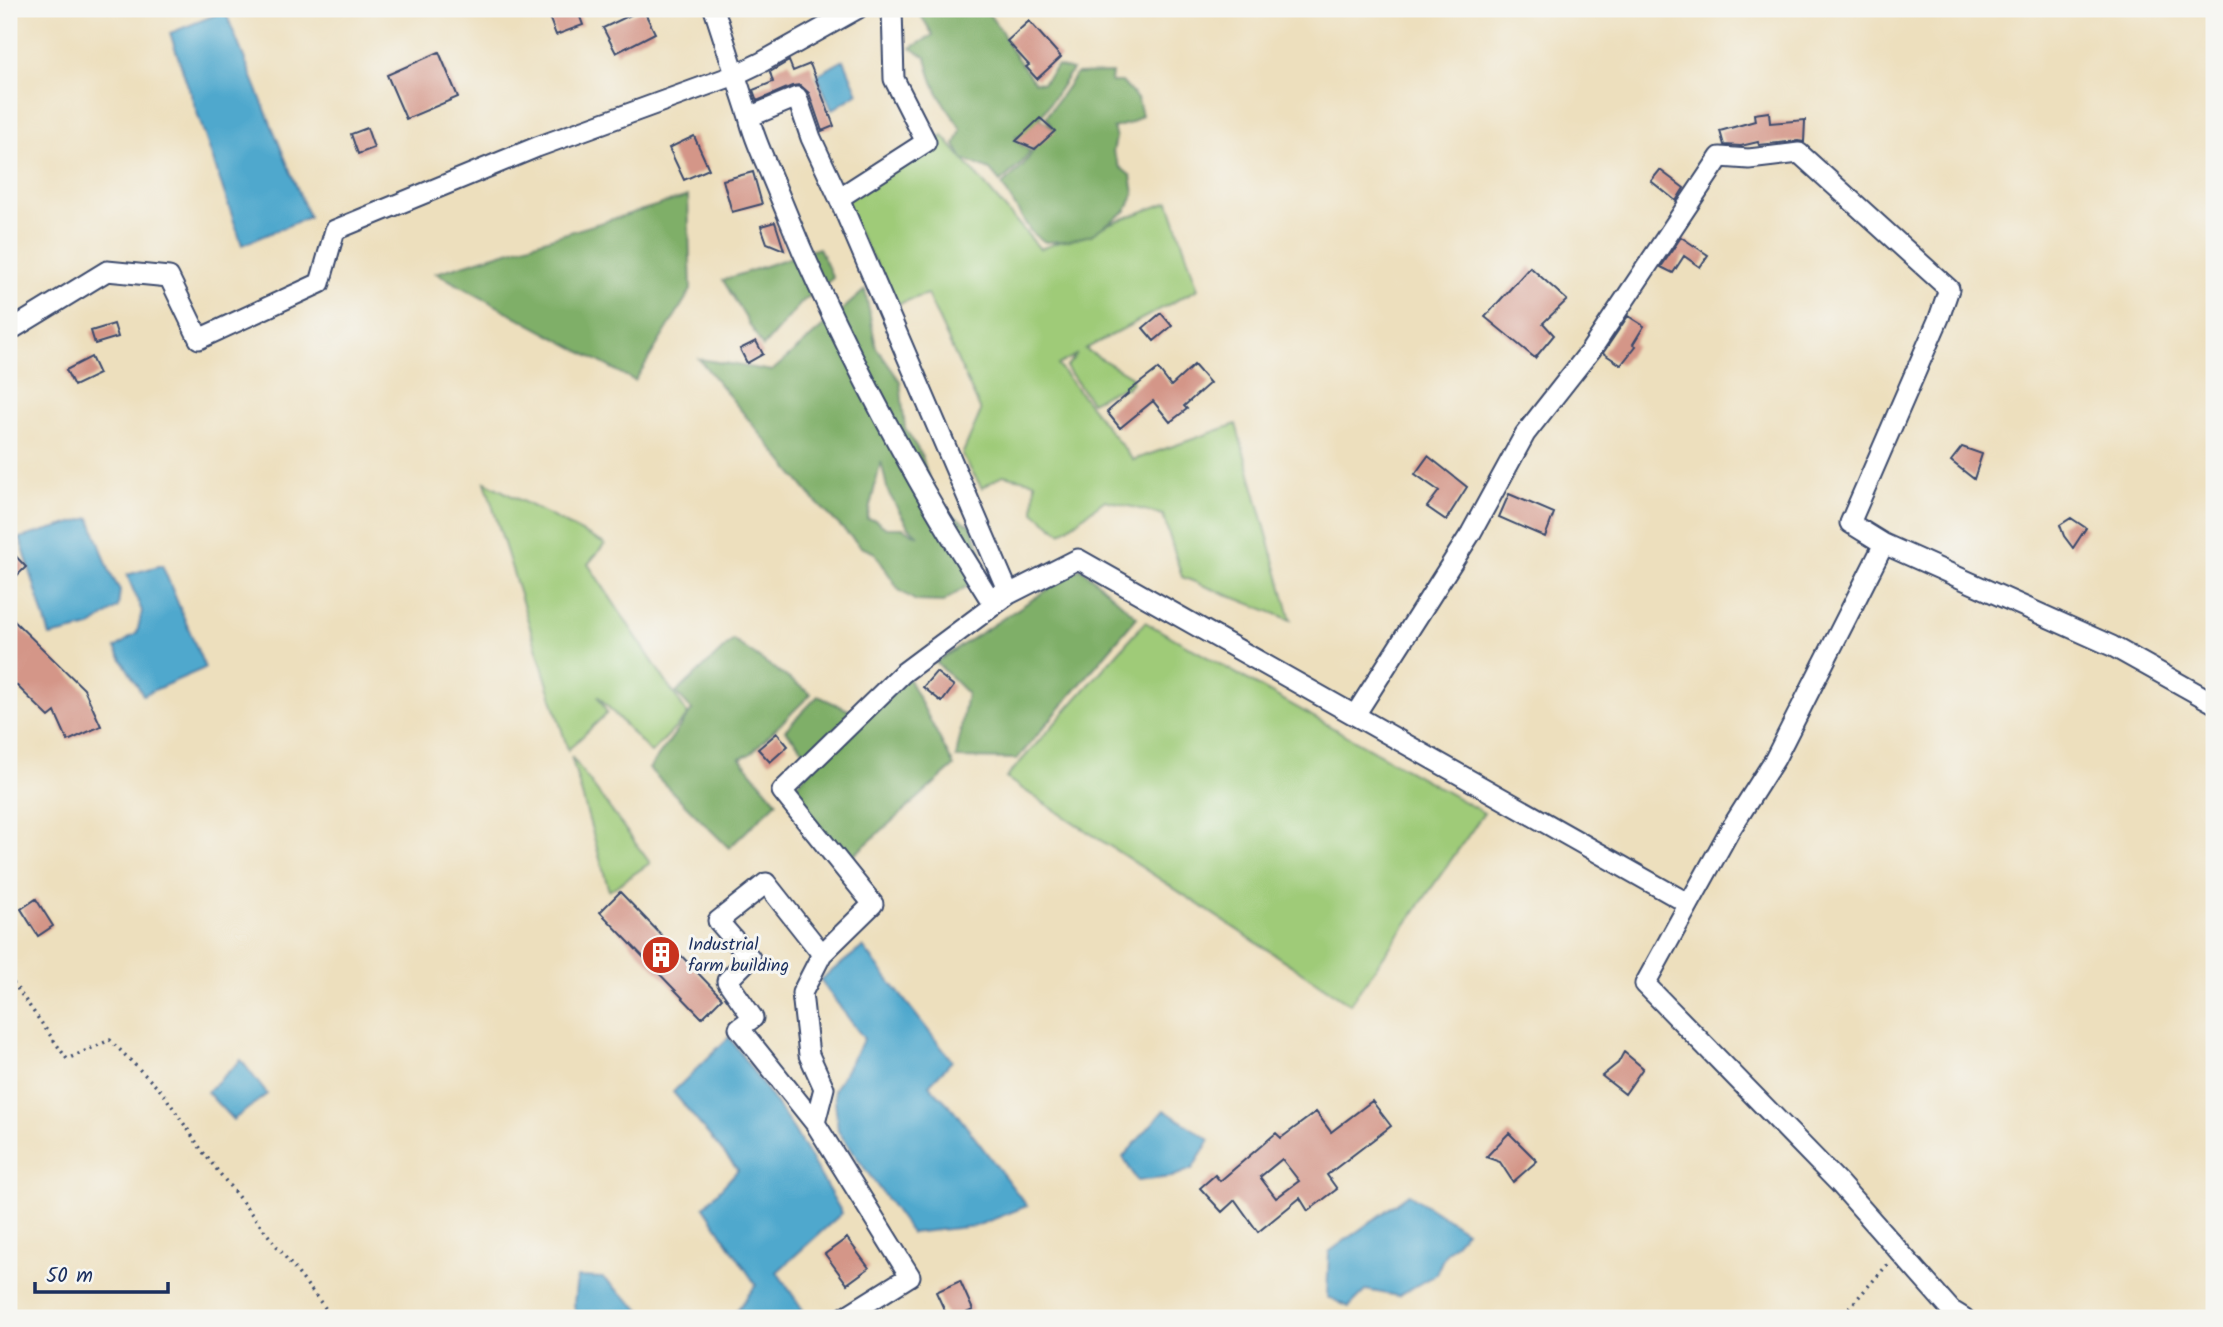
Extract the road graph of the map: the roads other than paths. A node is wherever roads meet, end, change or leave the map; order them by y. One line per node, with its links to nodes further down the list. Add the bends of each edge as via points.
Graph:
1 (714, 9): 4 (street)
2 (857, 9): 4 (street)
3 (892, 9): 6 (street, via 894,79 926,142)
4 (735, 75): 5 (street); 7 (street, via 537,147 335,230 320,283 199,339 169,277 107,271)
5 (749, 117): 6 (street, via 797,97); 9 (street, via 825,302 904,453 988,596)
6 (839, 198): 9 (street)
7 (9, 331)
8 (1884, 544): 10 (street, via 2112,646); 11 (street, via 1850,523 1949,289 1799,153 1720,157 1591,350 1525,434 1471,533); 12 (street, via 1775,759)
9 (1009, 594): 11 (street, via 1078,559); 13 (street, via 903,673 782,791 873,904)
10 (2214, 703)
11 (1355, 715): 12 (street)
12 (1689, 904): 16 (street, via 1645,984 1839,1183 1951,1310)
13 (822, 954): 14 (street, via 802,993 809,1055 824,1088); 14 (street, via 766,883 718,921 750,958 727,981 753,1018 739,1028)
14 (815, 1123): 15 (street, via 910,1276)
15 (843, 1318)
16 (1965, 1318)

